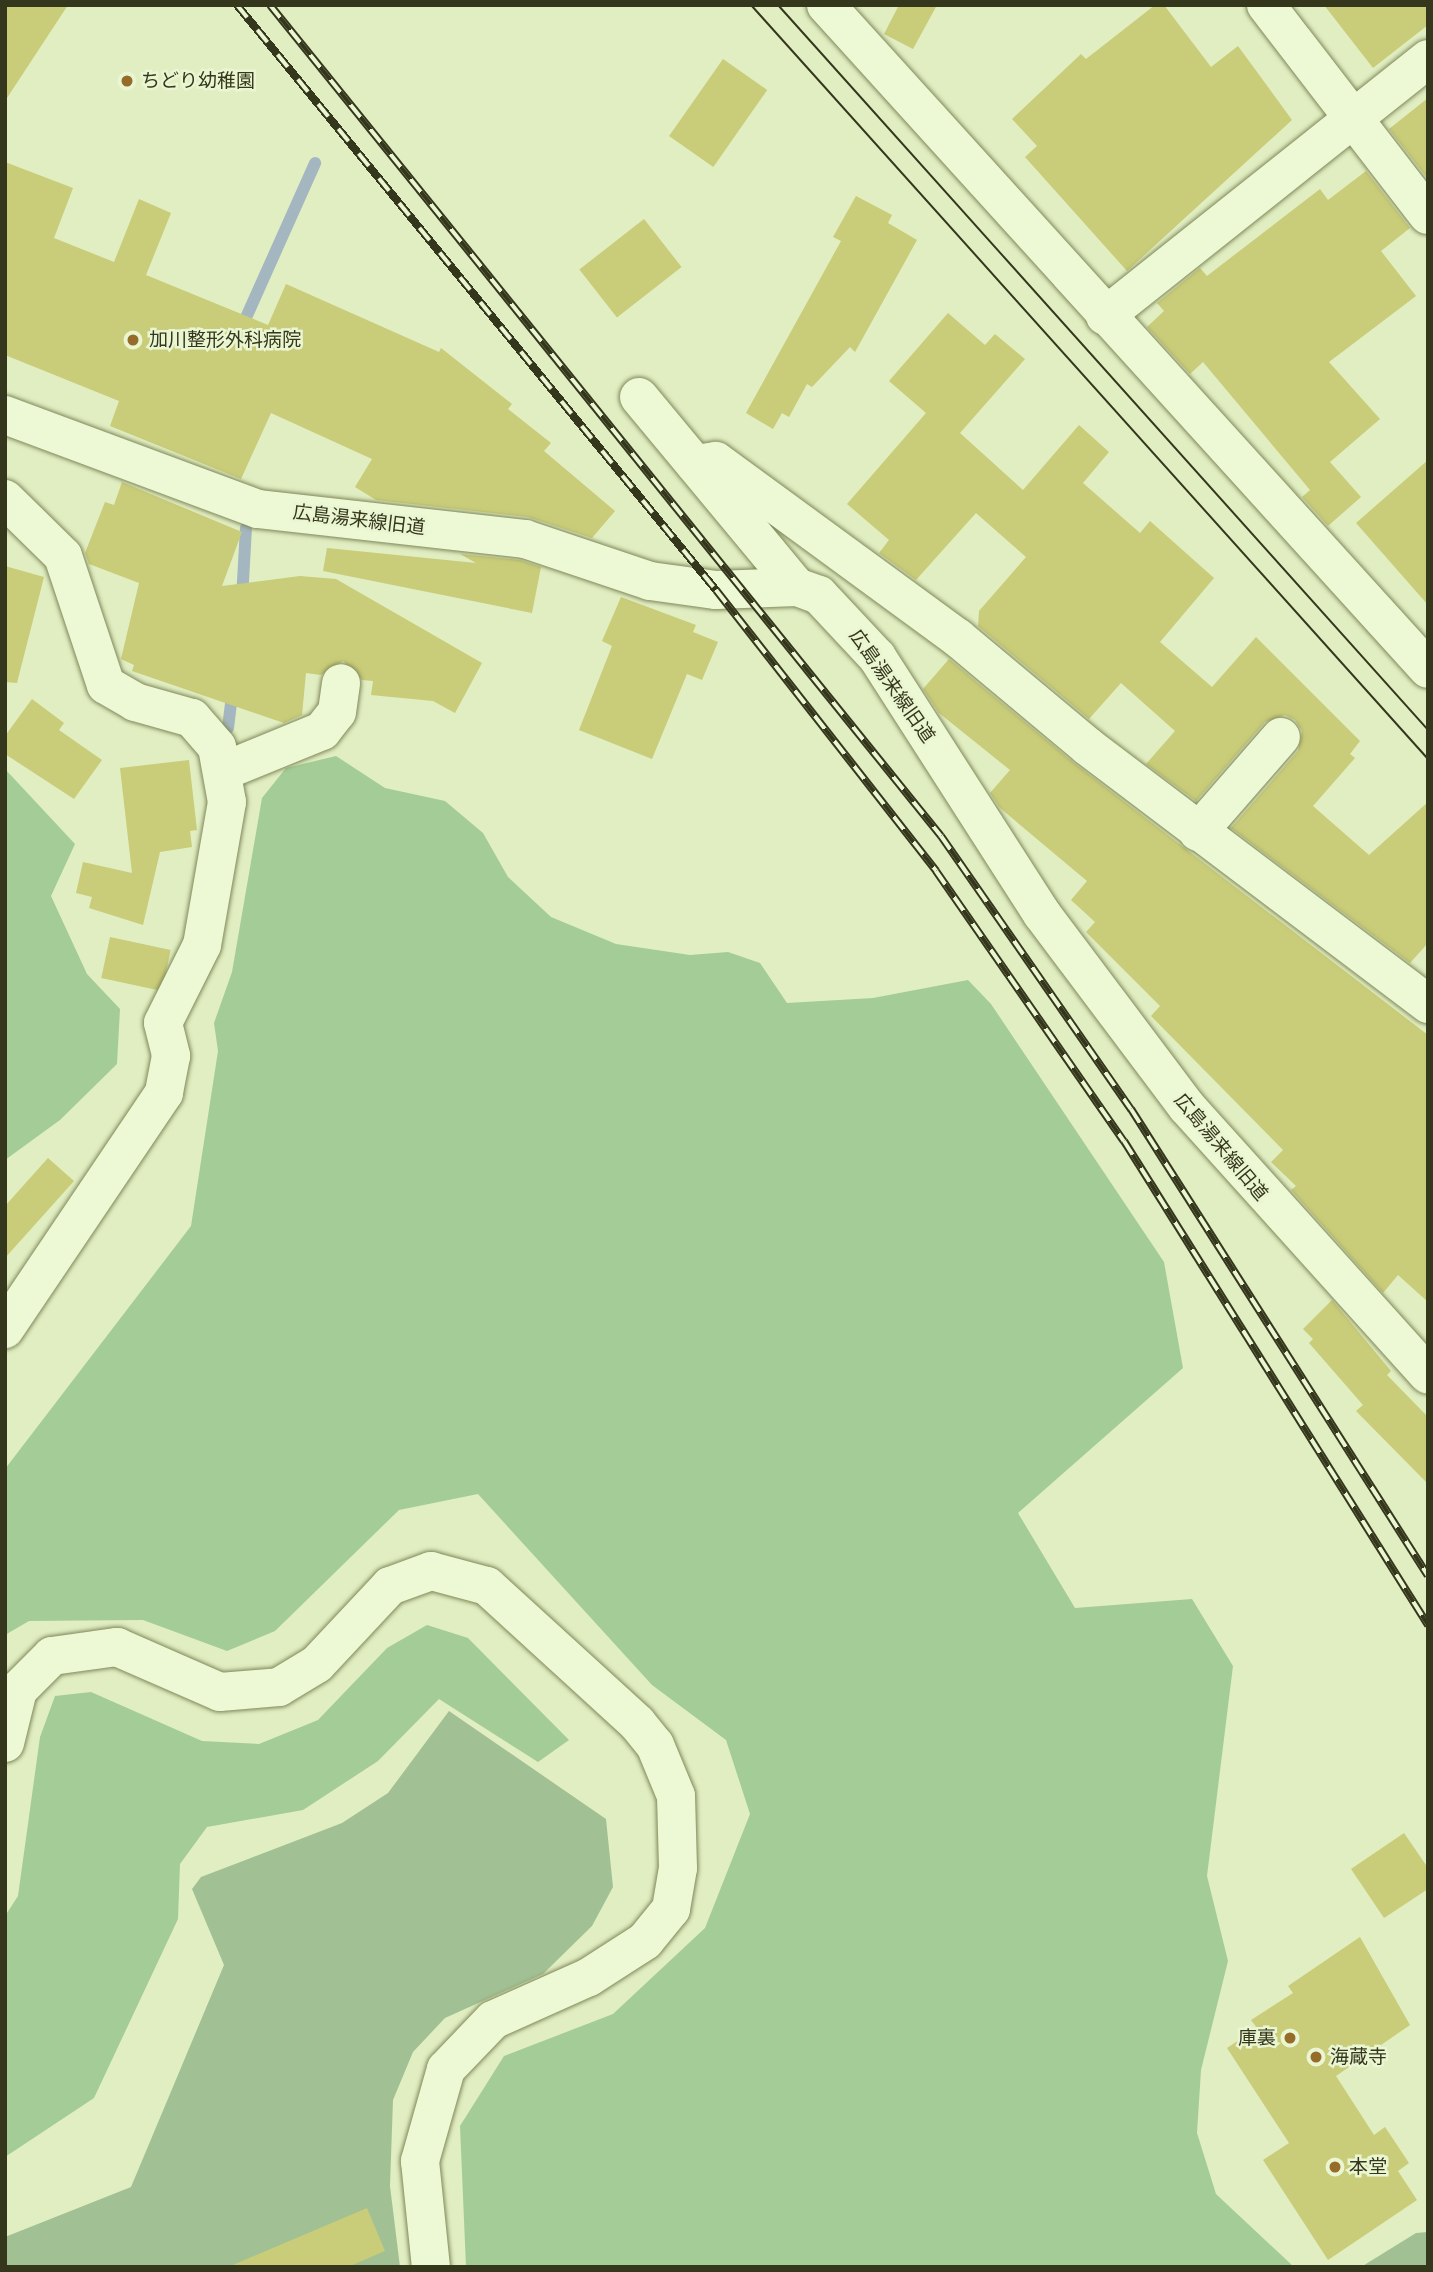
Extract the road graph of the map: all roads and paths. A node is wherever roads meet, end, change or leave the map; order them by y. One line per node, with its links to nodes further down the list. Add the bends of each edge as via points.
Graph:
1 (827, 5): 6 (street)
2 (1266, 5): 4 (street)
3 (1428, 58): 4 (street)
4 (1352, 117): 5 (street); 6 (street)
5 (1428, 215)
6 (1105, 316): 12 (street)
7 (639, 397): 9 (street)
8 (8, 424): 11 (street, 広島湯来線旧道, via 258,509 525,539 663,583 716,590)
9 (695, 464): 11 (street); 16 (street, via 716,461 958,638)
10 (5, 499): 15 (street, via 63,556 106,685 135,702 192,718 217,747)
11 (797, 587): 19 (street, 広島湯来線旧道, via 819,595 877,657 1042,914 1221,1150)
12 (1428, 669)
13 (341, 683): 15 (street, via 337,712 322,731)
14 (1281, 737): 16 (street)
15 (223, 771): 18 (street, via 227,802 202,945 163,1023 171,1056 164,1093)
16 (1198, 832): 17 (street)
17 (1428, 1004)
18 (5, 1329)
19 (1428, 1375)
20 (5, 1743): 21 (street, via 18,1690 52,1656 117,1647 220,1692 279,1687 317,1664 390,1586 431,1571 486,1586 643,1730 676,1796 678,1868 671,1909 645,1941 589,1977 493,2020 446,2069 420,2161)
21 (431, 2267)

